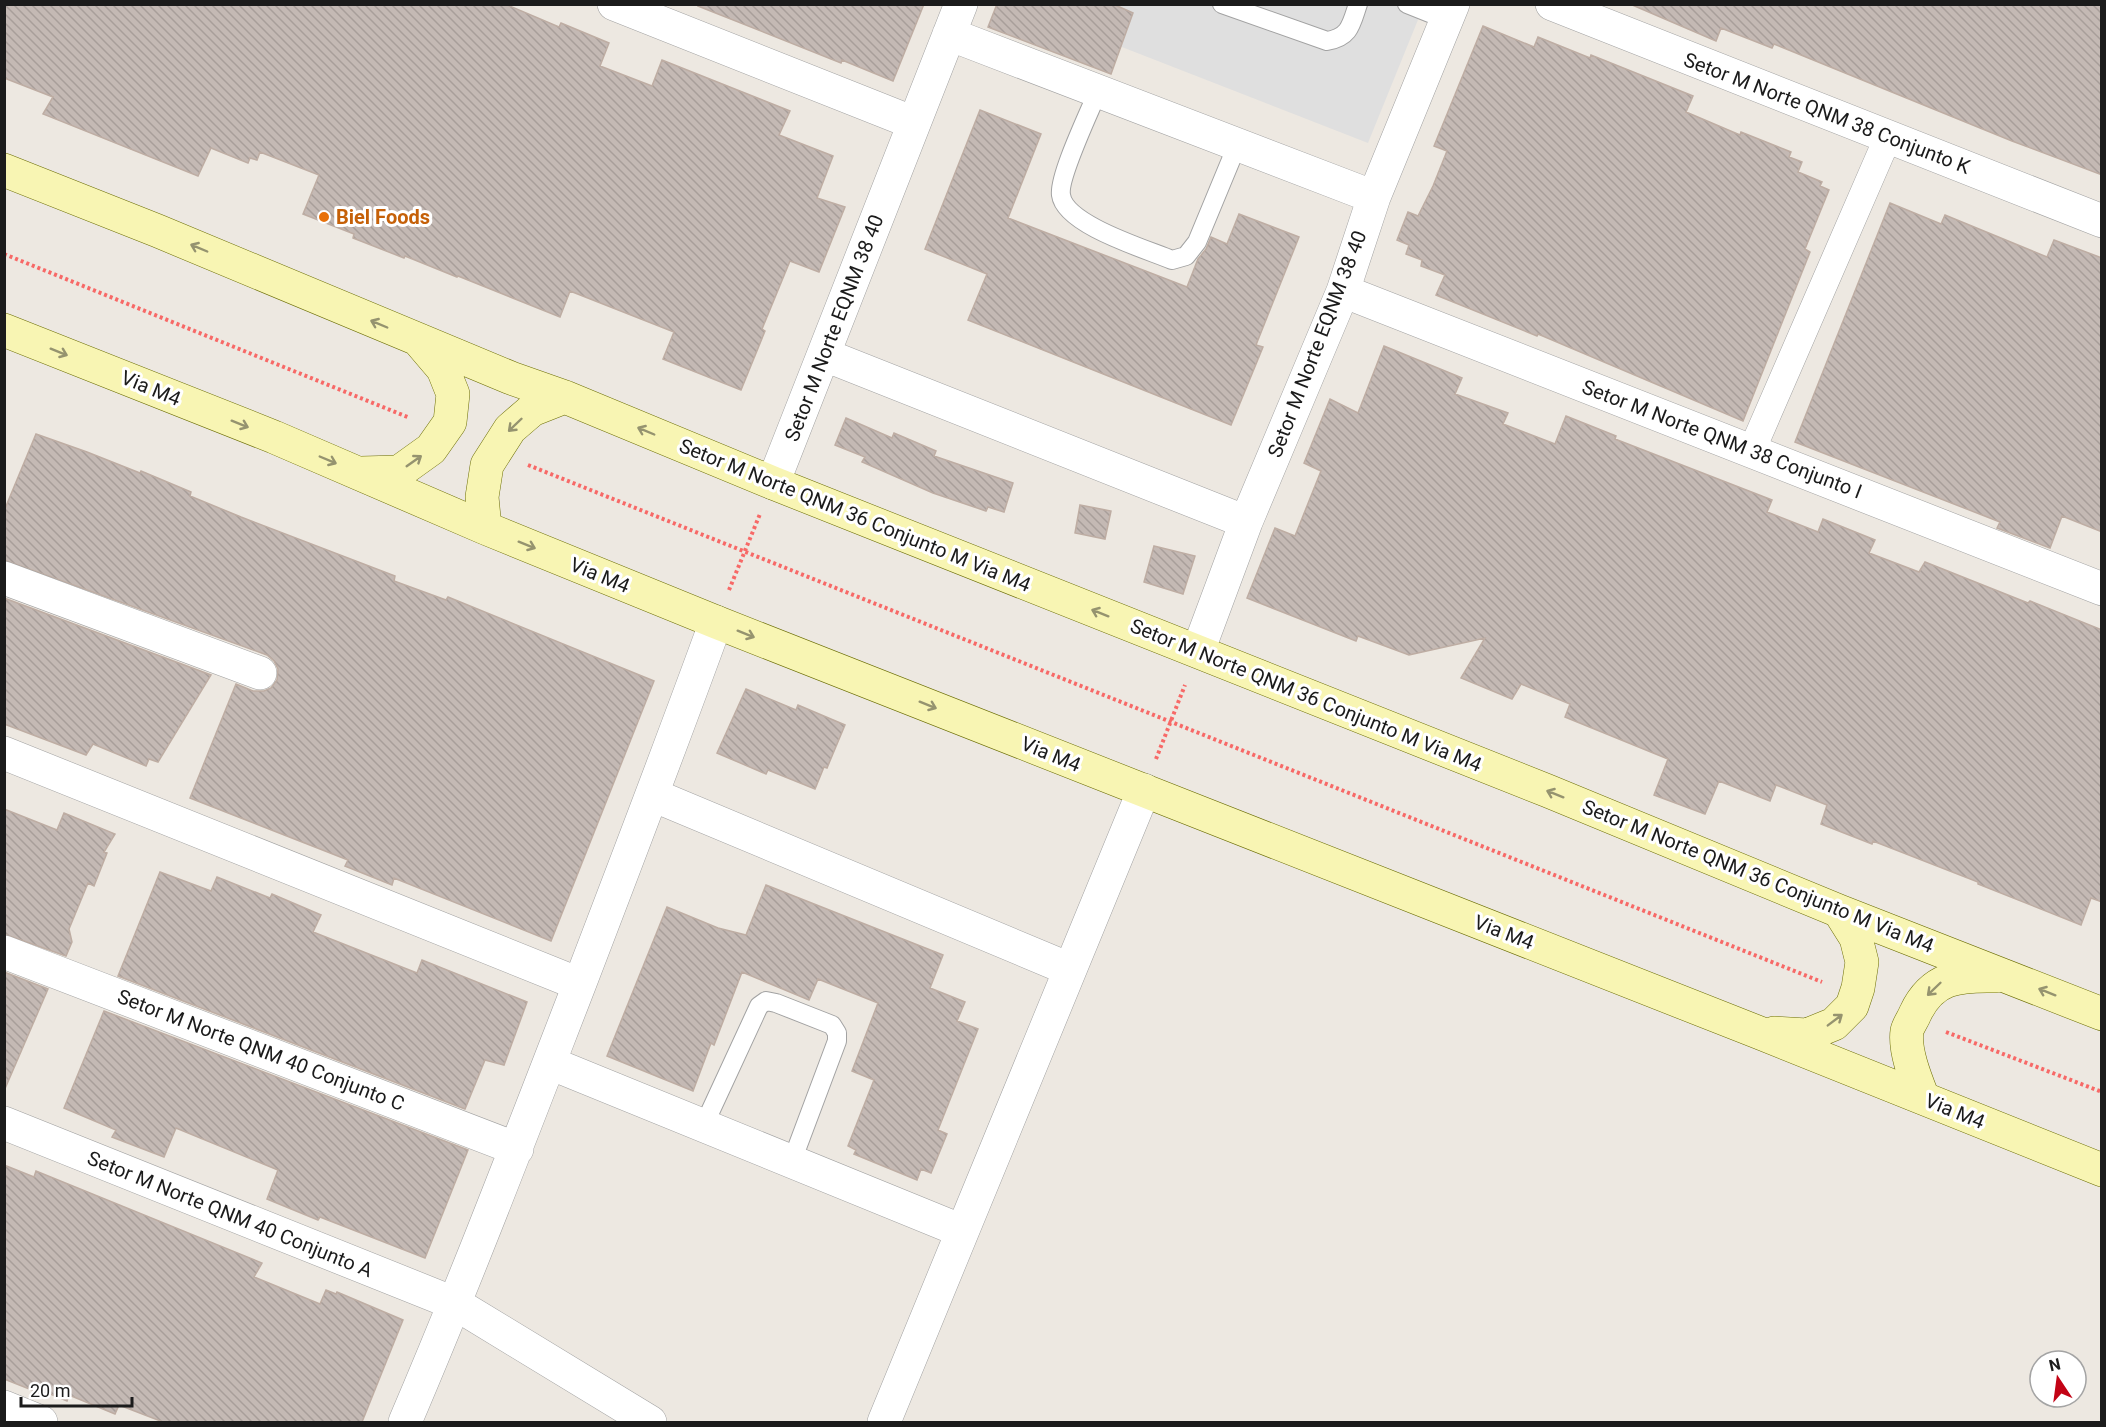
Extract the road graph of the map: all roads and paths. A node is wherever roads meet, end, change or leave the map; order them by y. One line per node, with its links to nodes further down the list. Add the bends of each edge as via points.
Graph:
1 (614, 4): 9 (street)
2 (1222, 4): 3 (lane, via 1327,41 1345,35)
3 (1358, 4)
4 (1407, 4): 6 (lane)
5 (1552, 4): 10 (street, Setor M Norte QNM 38 Conjunto K)
6 (1450, 12): 13 (street, Setor M Norte EQNM 38 40)
7 (955, 19): 8 (street); 9 (street, Setor M Norte EQNM 38 40)
8 (1098, 91): 11 (street); 11 (lane, via 1063,178 1061,195 1067,209 1085,224 1172,260 1186,256 1197,242)
9 (914, 123): 19 (street, Setor M Norte EQNM 38 40)
10 (1888, 137): 14 (street, Setor M Norte QNM 38 Conjunto K); 22 (street)
11 (1238, 143): 13 (street)
12 (4, 170): 18 (main road, one-way to 12)
13 (1374, 197): 16 (street, Setor M Norte EQNM 38 40)
14 (2102, 221)
15 (4, 254): 21 (path)
16 (1343, 291): 22 (street, Setor M Norte QNM 38 Conjunto I); 26 (street, Setor M Norte EQNM 38 40)
17 (4, 330): 24 (main road, Via M4, one-way to 24)
18 (420, 342): 20 (main road, Setor M Norte QNM 36 Conjunto M Via M4); 21 (main road, via 442,369 453,394 450,422)
19 (825, 355): 25 (street, Setor M Norte EQNM 38 40); 26 (street)
20 (565, 397): 23 (main road, one-way to 23, via 532,410 510,429); 25 (main road, Setor M Norte QNM 36 Conjunto M Via M4, one-way to 20)
21 (444, 431): 24 (main road, one-way to 21, via 399,472 431,449)
22 (1752, 450): 30 (street, Setor M Norte QNM 38 Conjunto I)
23 (495, 452): 27 (main road, via 487,465); 28 (path)
24 (359, 474): 27 (main road, Via M4)
25 (773, 483): 28 (path); 32 (main road, Setor M Norte QNM 36 Conjunto M Via M4, one-way to 25)
26 (1246, 522): 32 (street, Setor M Norte EQNM 38 40)
27 (485, 528): 31 (main road, Via M4, one-way to 31)
28 (745, 551): 31 (path); 34 (path)
29 (4, 578): 33 (street)
30 (2102, 589)
31 (716, 622): 36 (main road, Via M4, one-way to 36); 37 (street)
32 (1198, 651): 34 (path); 38 (main road, Setor M Norte QNM 36 Conjunto M Via M4, one-way to 32)
33 (260, 673)
34 (1170, 722): 36 (path); 43 (path)
35 (4, 753): 42 (street)
36 (1143, 790): 40 (street); 46 (main road, Via M4)
37 (653, 795): 40 (street); 42 (street)
38 (1839, 911): 41 (main road, Setor M Norte QNM 36 Conjunto M Via M4); 43 (main road, via 1856,938 1862,962)
39 (4, 952): 52 (street, Setor M Norte QNM 40 Conjunto C)
40 (1070, 969): 55 (street)
41 (2009, 976): 44 (main road, Setor M Norte QNM 36 Conjunto M Via M4, one-way to 41); 45 (main road, one-way to 45, via 1970,975 1942,981 1920,1002)
42 (579, 984): 47 (street)
43 (1856, 996): 46 (main road, one-way to 43, via 1807,1035 1834,1024 1852,1006)
44 (2102, 1014)
45 (1913, 1019): 48 (path); 49 (main road, via 1907,1031 1910,1062)
46 (1760, 1033): 49 (main road, Via M4)
47 (550, 1063): 51 (street); 52 (street)
48 (2102, 1092)
49 (1923, 1098): 54 (main road, Via M4)
50 (4, 1123): 56 (street, Setor M Norte QNM 40 Conjunto A)
51 (704, 1125): 53 (street); 53 (lane, via 759,1006 766,1001 776,1002 832,1025 837,1033)
52 (517, 1149): 56 (street)
53 (792, 1161): 55 (street)
54 (2102, 1170)
55 (962, 1232): 61 (street)
56 (456, 1304): 59 (street); 60 (street, Setor M Norte QNM 40 Conjunto A)
57 (4, 1407): 58 (street)
58 (41, 1422)
59 (405, 1422)
60 (650, 1422)
61 (884, 1422)

